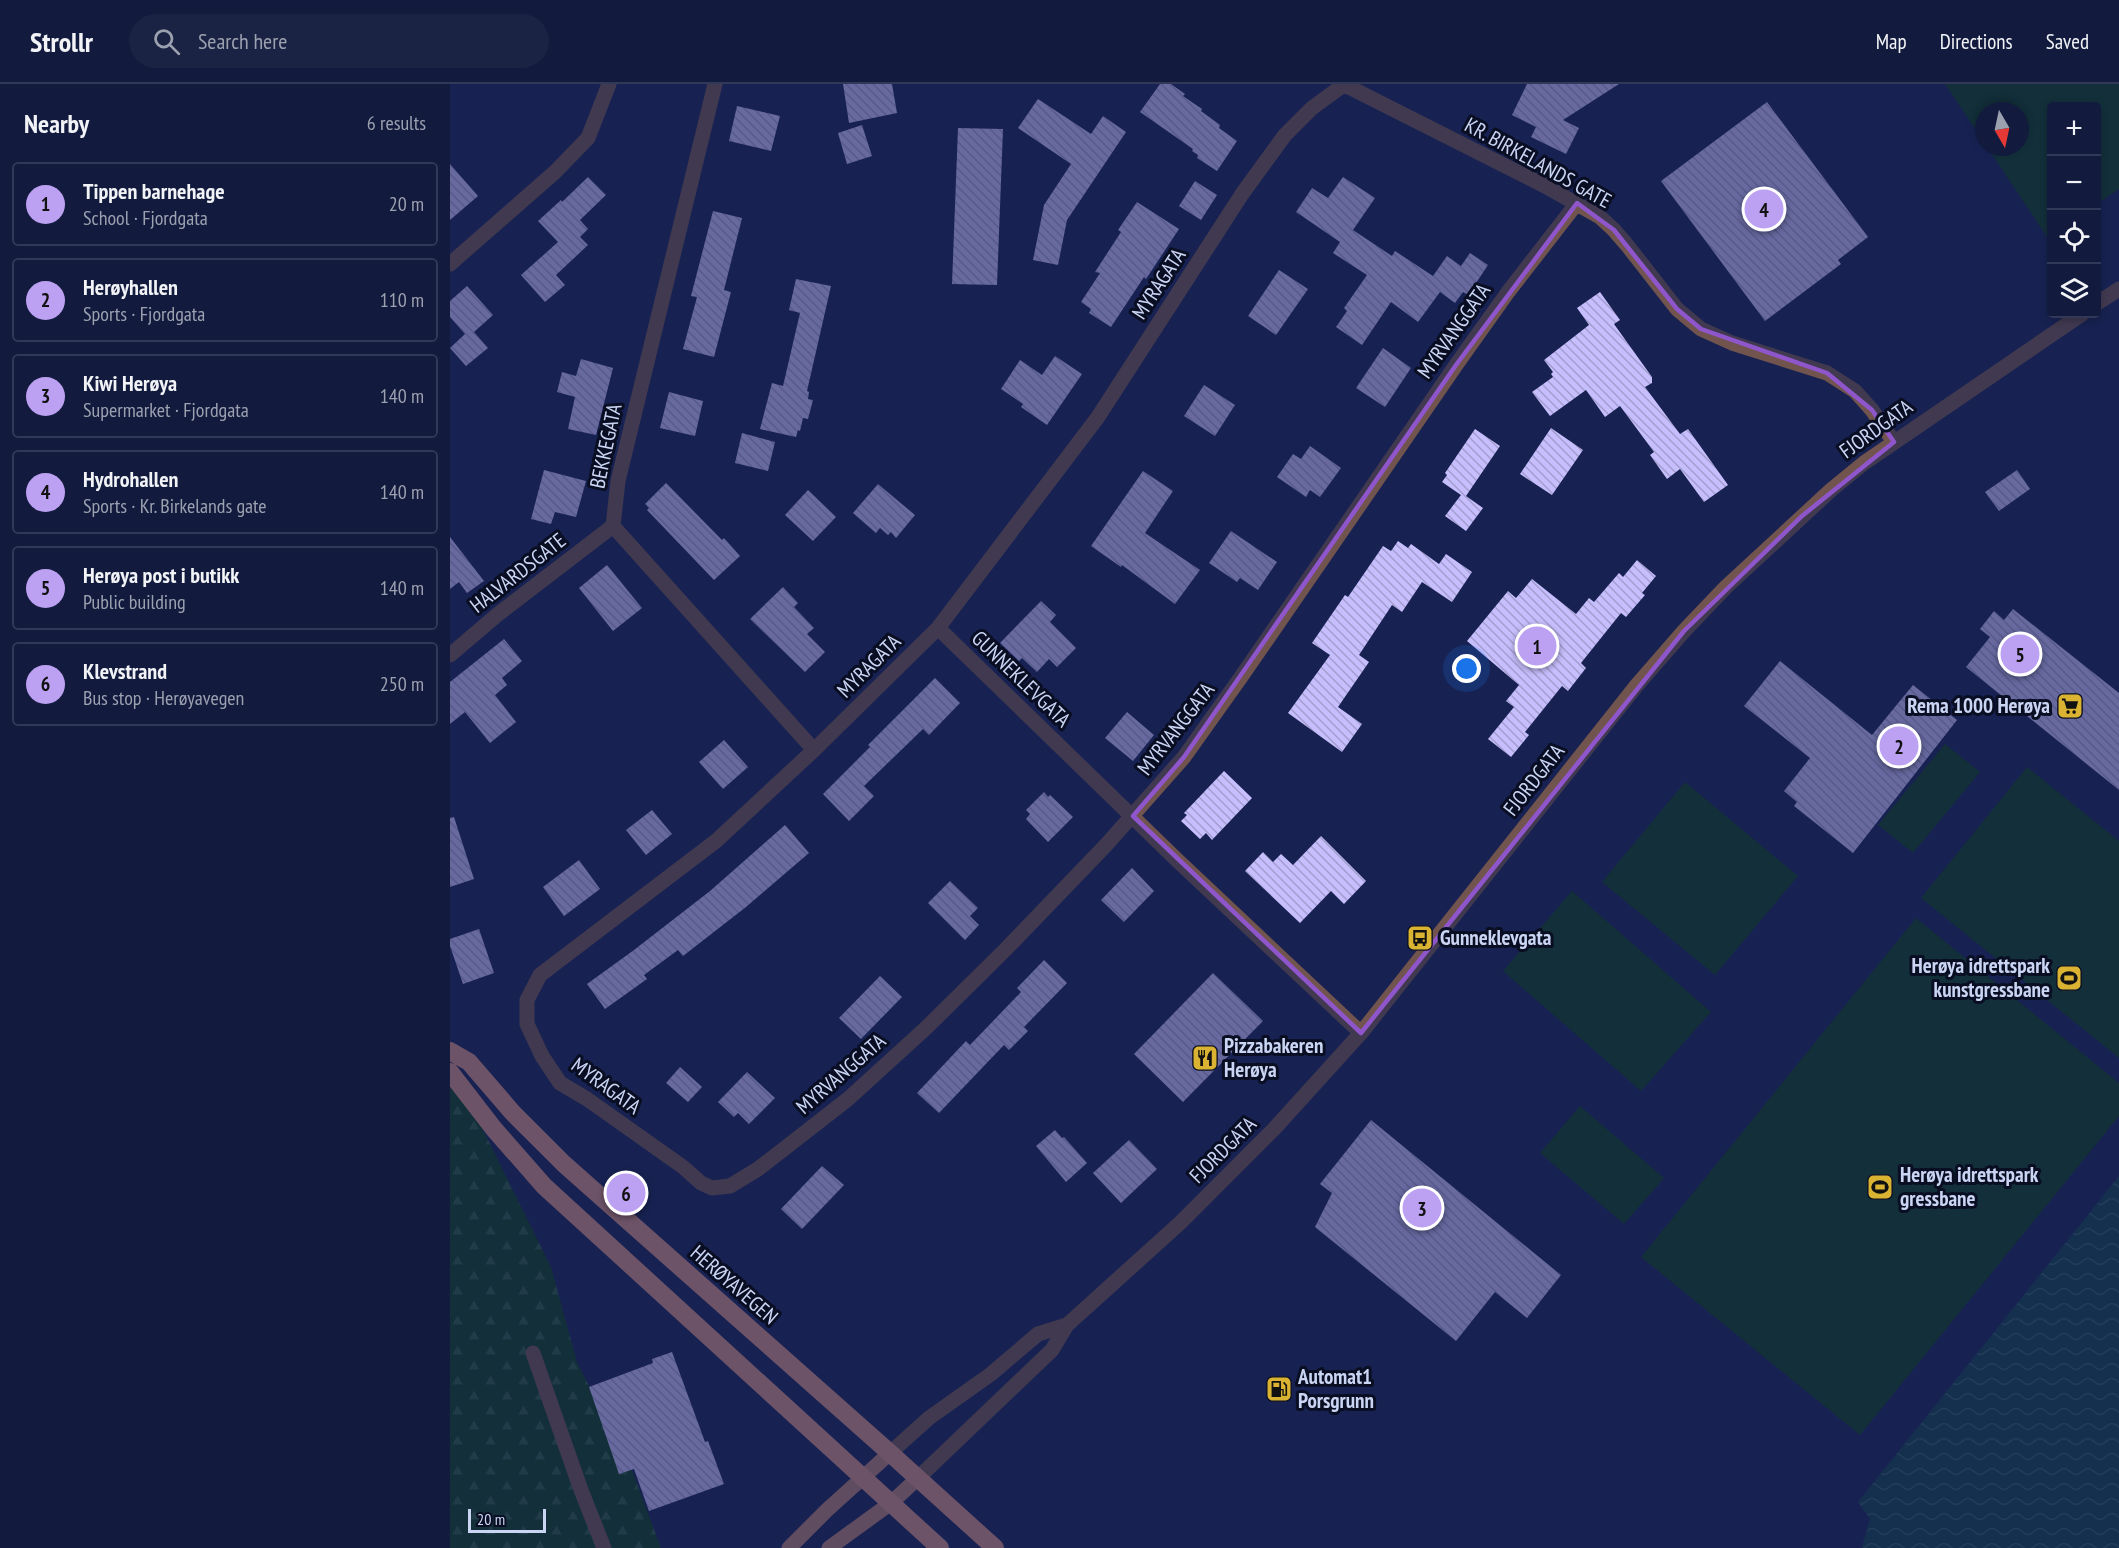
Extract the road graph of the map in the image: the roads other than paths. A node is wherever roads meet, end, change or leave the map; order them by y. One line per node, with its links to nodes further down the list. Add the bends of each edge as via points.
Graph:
1 (609, 84): 5 (street, via 588,138)
2 (715, 84): 10 (street, BEKKEGATA, via 618,481)
3 (1344, 84): 4 (street, KR. BIRKELANDS GATE); 11 (street, MYRAGATA, via 1285,135 1242,194 1098,417)
4 (1577, 203): 9 (street, KR. BIRKELANDS GATE, via 1614,230 1677,309 1701,328 1732,343 1827,373 1854,391); 14 (street, MYRVANGGATA, via 1462,356 1216,713)
5 (450, 264)
6 (2119, 289): 7 (street)
7 (2101, 301)
8 (2076, 318): 9 (street, FJORDGATA)
9 (1894, 442): 15 (street, FJORDGATA, via 1802,516 1684,631)
10 (613, 526): 12 (street, HALVARDSGATE); 13 (street)
11 (938, 628): 13 (street, MYRAGATA); 14 (street, GUNNEKLEVGATA)
12 (450, 655)
13 (814, 750): 18 (street, MYRAGATA, via 716,841 540,975 527,1000 527,1024 560,1083)
14 (1133, 816): 15 (street, GUNNEKLEVGATA); 18 (street, MYRVANGGATA, via 1005,950 848,1099 758,1169 729,1186)
15 (1360, 1033): 19 (street, FJORDGATA, via 1274,1129)
16 (450, 1051): 21 (highway, HERØYAVEGEN, via 469,1062 564,1164)
17 (450, 1072): 22 (highway, via 544,1186)
18 (712, 1188)
19 (1067, 1325): 21 (street, FJORDGATA, via 1038,1334); 23 (street, FJORDGATA, via 1052,1350)
20 (533, 1353): 25 (street)
21 (890, 1453): 22 (main road); 23 (highway, HERØYAVEGEN)
22 (863, 1478): 24 (highway); 26 (main road)
23 (918, 1478): 24 (main road); 29 (highway, HERØYAVEGEN)
24 (891, 1503): 27 (main road); 28 (highway)
25 (604, 1548)
26 (790, 1548)
27 (829, 1548)
28 (940, 1548)
29 (995, 1548)

